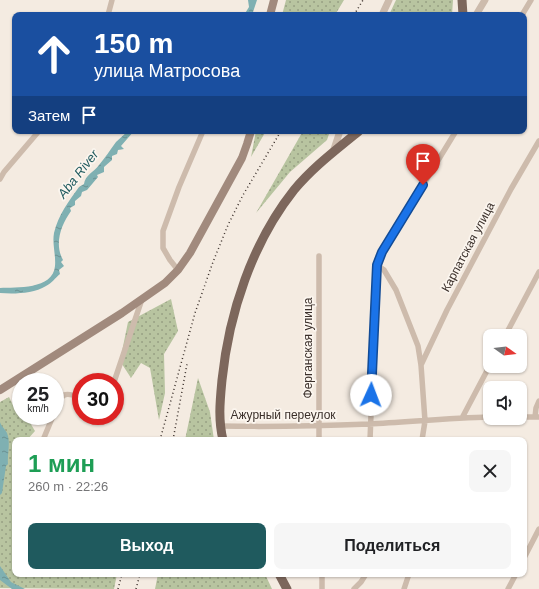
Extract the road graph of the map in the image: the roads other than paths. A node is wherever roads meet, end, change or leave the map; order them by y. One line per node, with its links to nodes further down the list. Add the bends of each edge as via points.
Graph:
1 (112, 0): 7 (street)
2 (274, 0): 8 (main road)
3 (389, 0): 9 (street)
4 (462, 0): 10 (main road)
5 (485, 0): 11 (street)
6 (531, 0): 12 (street)
7 (109, 12)
8 (271, 12)
9 (383, 12)
10 (463, 12)
11 (478, 12)
12 (524, 12)
13 (36, 134): 21 (street)
14 (202, 134): 24 (street, via 163,231 164,248)
15 (250, 134): 24 (main road, via 242,158)
16 (339, 134): 20 (street)
17 (355, 134): 20 (main road)
18 (454, 134): 23 (street, via 382,252)
19 (539, 141): 28 (street, Карпатская улица, via 447,310)
20 (333, 152): 39 (main road, via 295,189 274,218 249,267 227,340 219,409)
21 (0, 179)
22 (319, 256): 40 (street, Ферганская улица)
23 (377, 265): 28 (street, Карпатская улица, via 384,270 396,290 418,346); 37 (street)
24 (178, 270): 26 (main road)
25 (539, 272): 27 (street)
26 (142, 299): 29 (street); 31 (main road)
27 (509, 329)
28 (421, 365): 36 (street, Карпатская улица)
29 (117, 373)
30 (486, 373): 35 (street)
31 (1, 390)
32 (539, 401): 34 (street, via 536,408)
33 (483, 417): 35 (street, Ажурный переулок)
34 (537, 417)
35 (462, 418): 36 (street, Ажурный переулок)
36 (425, 421): 37 (street, Ажурный переулок); 45 (street, Карпатская улица)
37 (370, 424): 40 (street, Ажурный переулок); 44 (street)
38 (49, 425): 41 (street)
39 (220, 426): 40 (street, Ажурный переулок); 42 (main road)
40 (319, 426): 43 (street, Ферганская улица)
41 (44, 437)
42 (222, 437)
43 (319, 437)
44 (370, 437)
45 (422, 437)
46 (539, 529): 47 (street)
47 (527, 552)
48 (281, 577): 53 (main road)
49 (322, 577): 54 (street)
50 (364, 577): 55 (street)
51 (409, 577): 56 (street)
52 (514, 577): 57 (street)
53 (287, 589)
54 (322, 589)
55 (354, 589)
56 (404, 589)
57 (508, 589)

